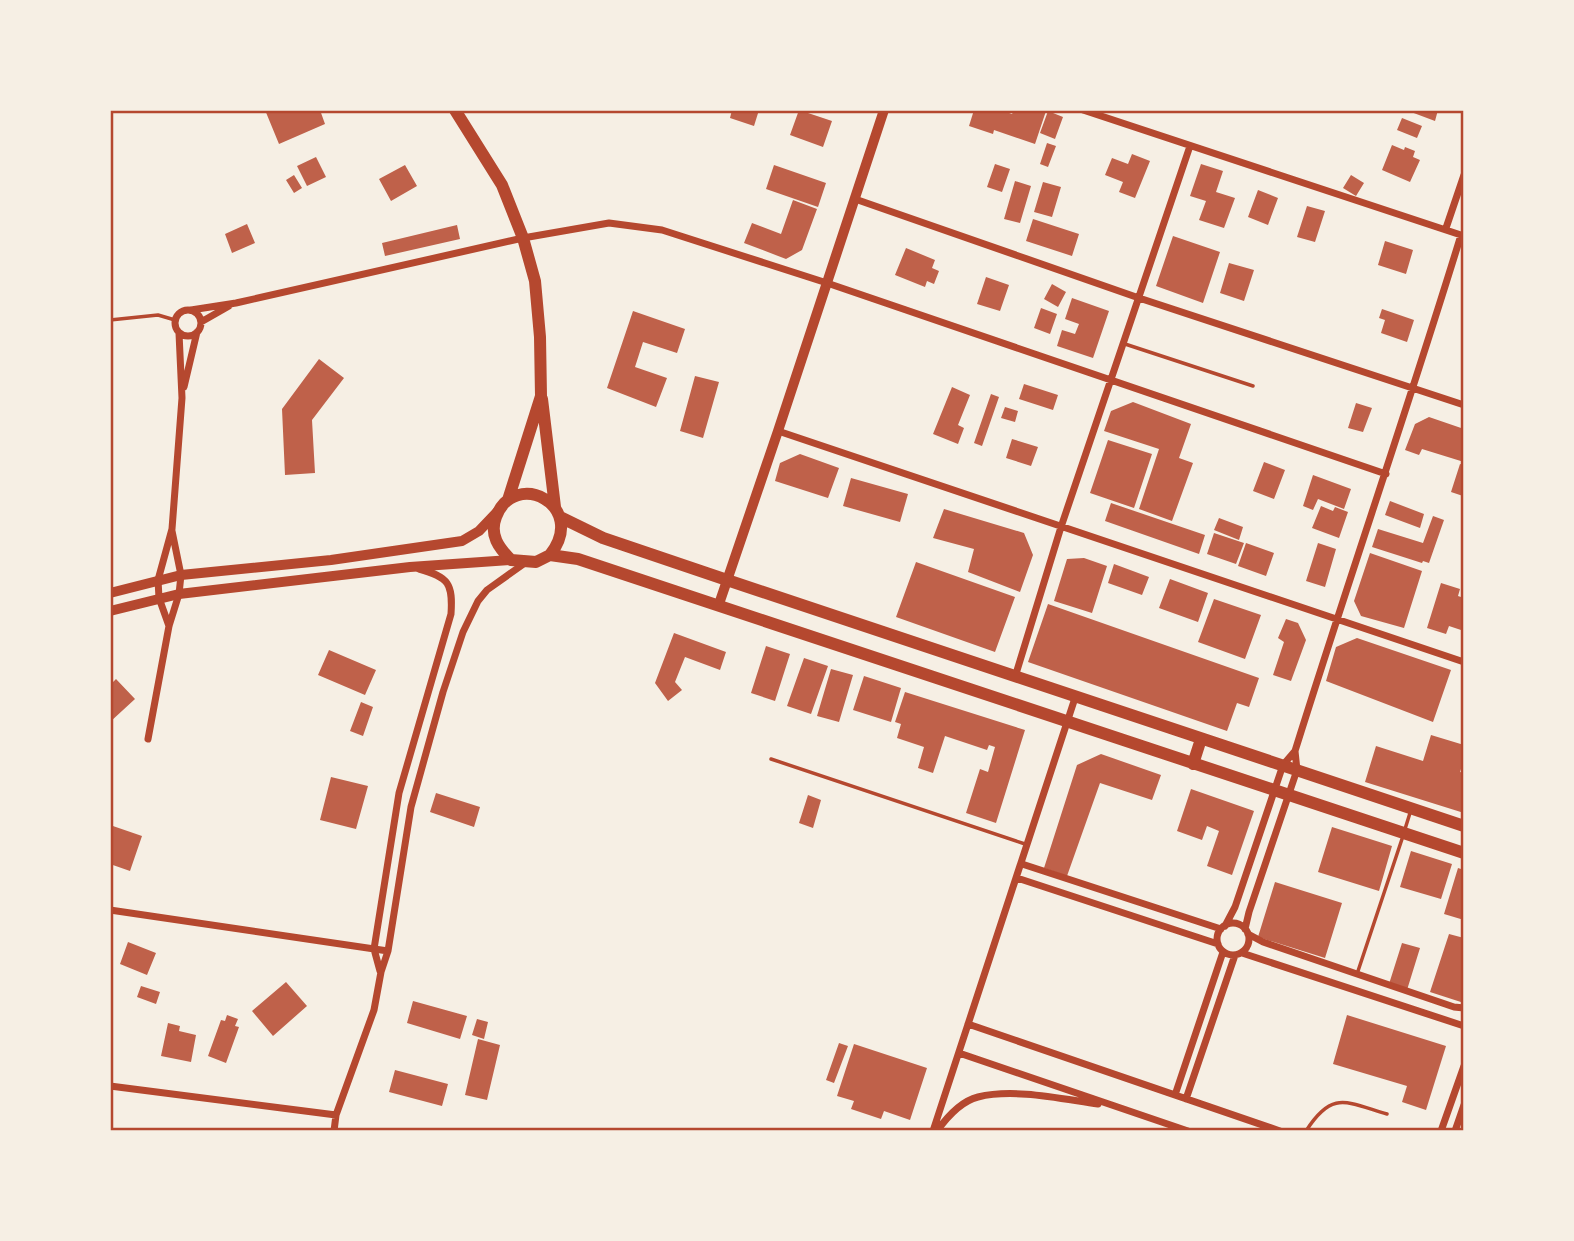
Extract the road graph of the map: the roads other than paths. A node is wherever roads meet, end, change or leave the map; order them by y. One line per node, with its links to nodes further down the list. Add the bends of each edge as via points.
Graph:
1 (455, 110): 9 (highway, via 502,185)
2 (884, 110): 6 (main road)
3 (1083, 110): 4 (street)
4 (1190, 146): 7 (street); 11 (street)
5 (1464, 175): 7 (street)
6 (855, 199): 10 (main road); 11 (street)
7 (1446, 228): 8 (street)
8 (1462, 235): 22 (street)
9 (523, 238): 10 (street, via 609,223 638,226); 12 (street); 23 (highway, via 535,281)
10 (827, 284): 20 (street); 26 (main road)
11 (1139, 298): 19 (street); 22 (street)
12 (236, 303): 13 (street); 16 (street)
13 (191, 310): 15 (street, via 180,312); 16 (street)
14 (110, 320): 15 (lane, via 158,315)
15 (174, 320): 18 (street)
16 (201, 322): 17 (street)
17 (197, 332): 18 (street, via 189,336); 24 (street)
18 (179, 333): 24 (street)
19 (1123, 343): 20 (street); 21 (lane)
20 (1110, 380): 27 (street); 30 (street)
21 (1253, 386)
22 (1414, 389): 25 (street); 27 (street)
23 (541, 396): 28 (highway); 29 (highway)
24 (182, 398): 31 (street)
25 (1464, 405)
26 (778, 431): 30 (street); 38 (main road)
27 (1386, 474): 45 (street)
28 (503, 505): 29 (highway, via 520,495 533,494); 33 (highway, via 494,523 494,536); 36 (main road, via 479,531 461,541)
29 (557, 512): 32 (highway, via 562,531); 38 (highway, via 603,538)
30 (1061, 527): 45 (street); 51 (street)
31 (172, 529): 36 (street); 37 (street)
32 (550, 555): 34 (highway); 43 (highway, via 578,559)
33 (511, 560): 34 (highway); 35 (main road)
34 (526, 562): 75 (street, via 487,590 463,632 414,795)
35 (410, 567): 40 (main road); 74 (street, via 432,572 448,583 451,614 404,772)
36 (181, 575): 37 (main road); 40 (street)
37 (159, 580): 39 (main road); 42 (street)
38 (727, 580): 41 (highway); 43 (main road)
39 (110, 593)
40 (180, 594): 42 (main road); 48 (street)
41 (774, 596): 46 (highway); 47 (highway)
42 (159, 598): 44 (main road); 48 (street)
43 (719, 604): 46 (highway)
44 (110, 611)
45 (1336, 619): 50 (street); 56 (street)
46 (765, 620): 49 (highway)
47 (847, 621): 49 (highway); 51 (highway)
48 (169, 626): 54 (street)
49 (839, 645): 53 (highway)
50 (1464, 662)
51 (1015, 677): 52 (highway)
52 (1075, 698): 53 (street); 55 (highway)
53 (1067, 722): 58 (highway); 66 (street)
54 (148, 739)
55 (1201, 739): 58 (highway); 59 (highway)
56 (1296, 751): 59 (street); 60 (street)
57 (771, 760): 66 (lane)
58 (1193, 764): 61 (highway)
59 (1283, 765): 60 (highway); 61 (street)
60 (1297, 770): 62 (street); 63 (highway)
61 (1273, 790): 62 (highway); 71 (street, via 1236,907)
62 (1288, 795): 65 (highway); 72 (street, via 1249,912)
63 (1412, 808): 64 (highway); 65 (lane)
64 (1464, 826)
65 (1404, 833): 67 (highway); 79 (lane)
66 (1028, 845): 68 (street)
67 (1464, 853)
68 (1021, 864): 69 (street); 71 (street)
69 (1017, 878): 73 (street); 81 (street)
70 (110, 910): 74 (street)
71 (1223, 927): 72 (street, via 1236,924); 73 (street)
72 (1247, 931): 77 (street, via 1248,944); 79 (street, via 1263,942)
73 (1218, 944): 76 (street)
74 (374, 949): 75 (street); 78 (street)
75 (388, 951): 78 (street)
76 (1223, 952): 77 (street); 86 (street)
77 (1239, 954): 82 (street); 87 (street)
78 (381, 972): 91 (street, via 374,1010)
79 (1357, 974): 80 (street)
80 (1464, 1008)
81 (968, 1024): 83 (street); 86 (street)
82 (1464, 1026)
83 (958, 1053): 89 (street); 93 (street)
84 (1464, 1066): 97 (street)
85 (110, 1086): 91 (street)
86 (1175, 1095): 87 (street)
87 (1186, 1099): 95 (street)
88 (1464, 1105): 98 (street)
89 (1116, 1106): 93 (street, via 996,1094 962,1105); 94 (street)
90 (1387, 1114): 96 (lane, via 1345,1102 1329,1103)
91 (336, 1115): 92 (street)
92 (334, 1131)
93 (935, 1131)
94 (1188, 1131)
95 (1280, 1131)
96 (1306, 1131)
97 (1441, 1131)
98 (1455, 1131)

